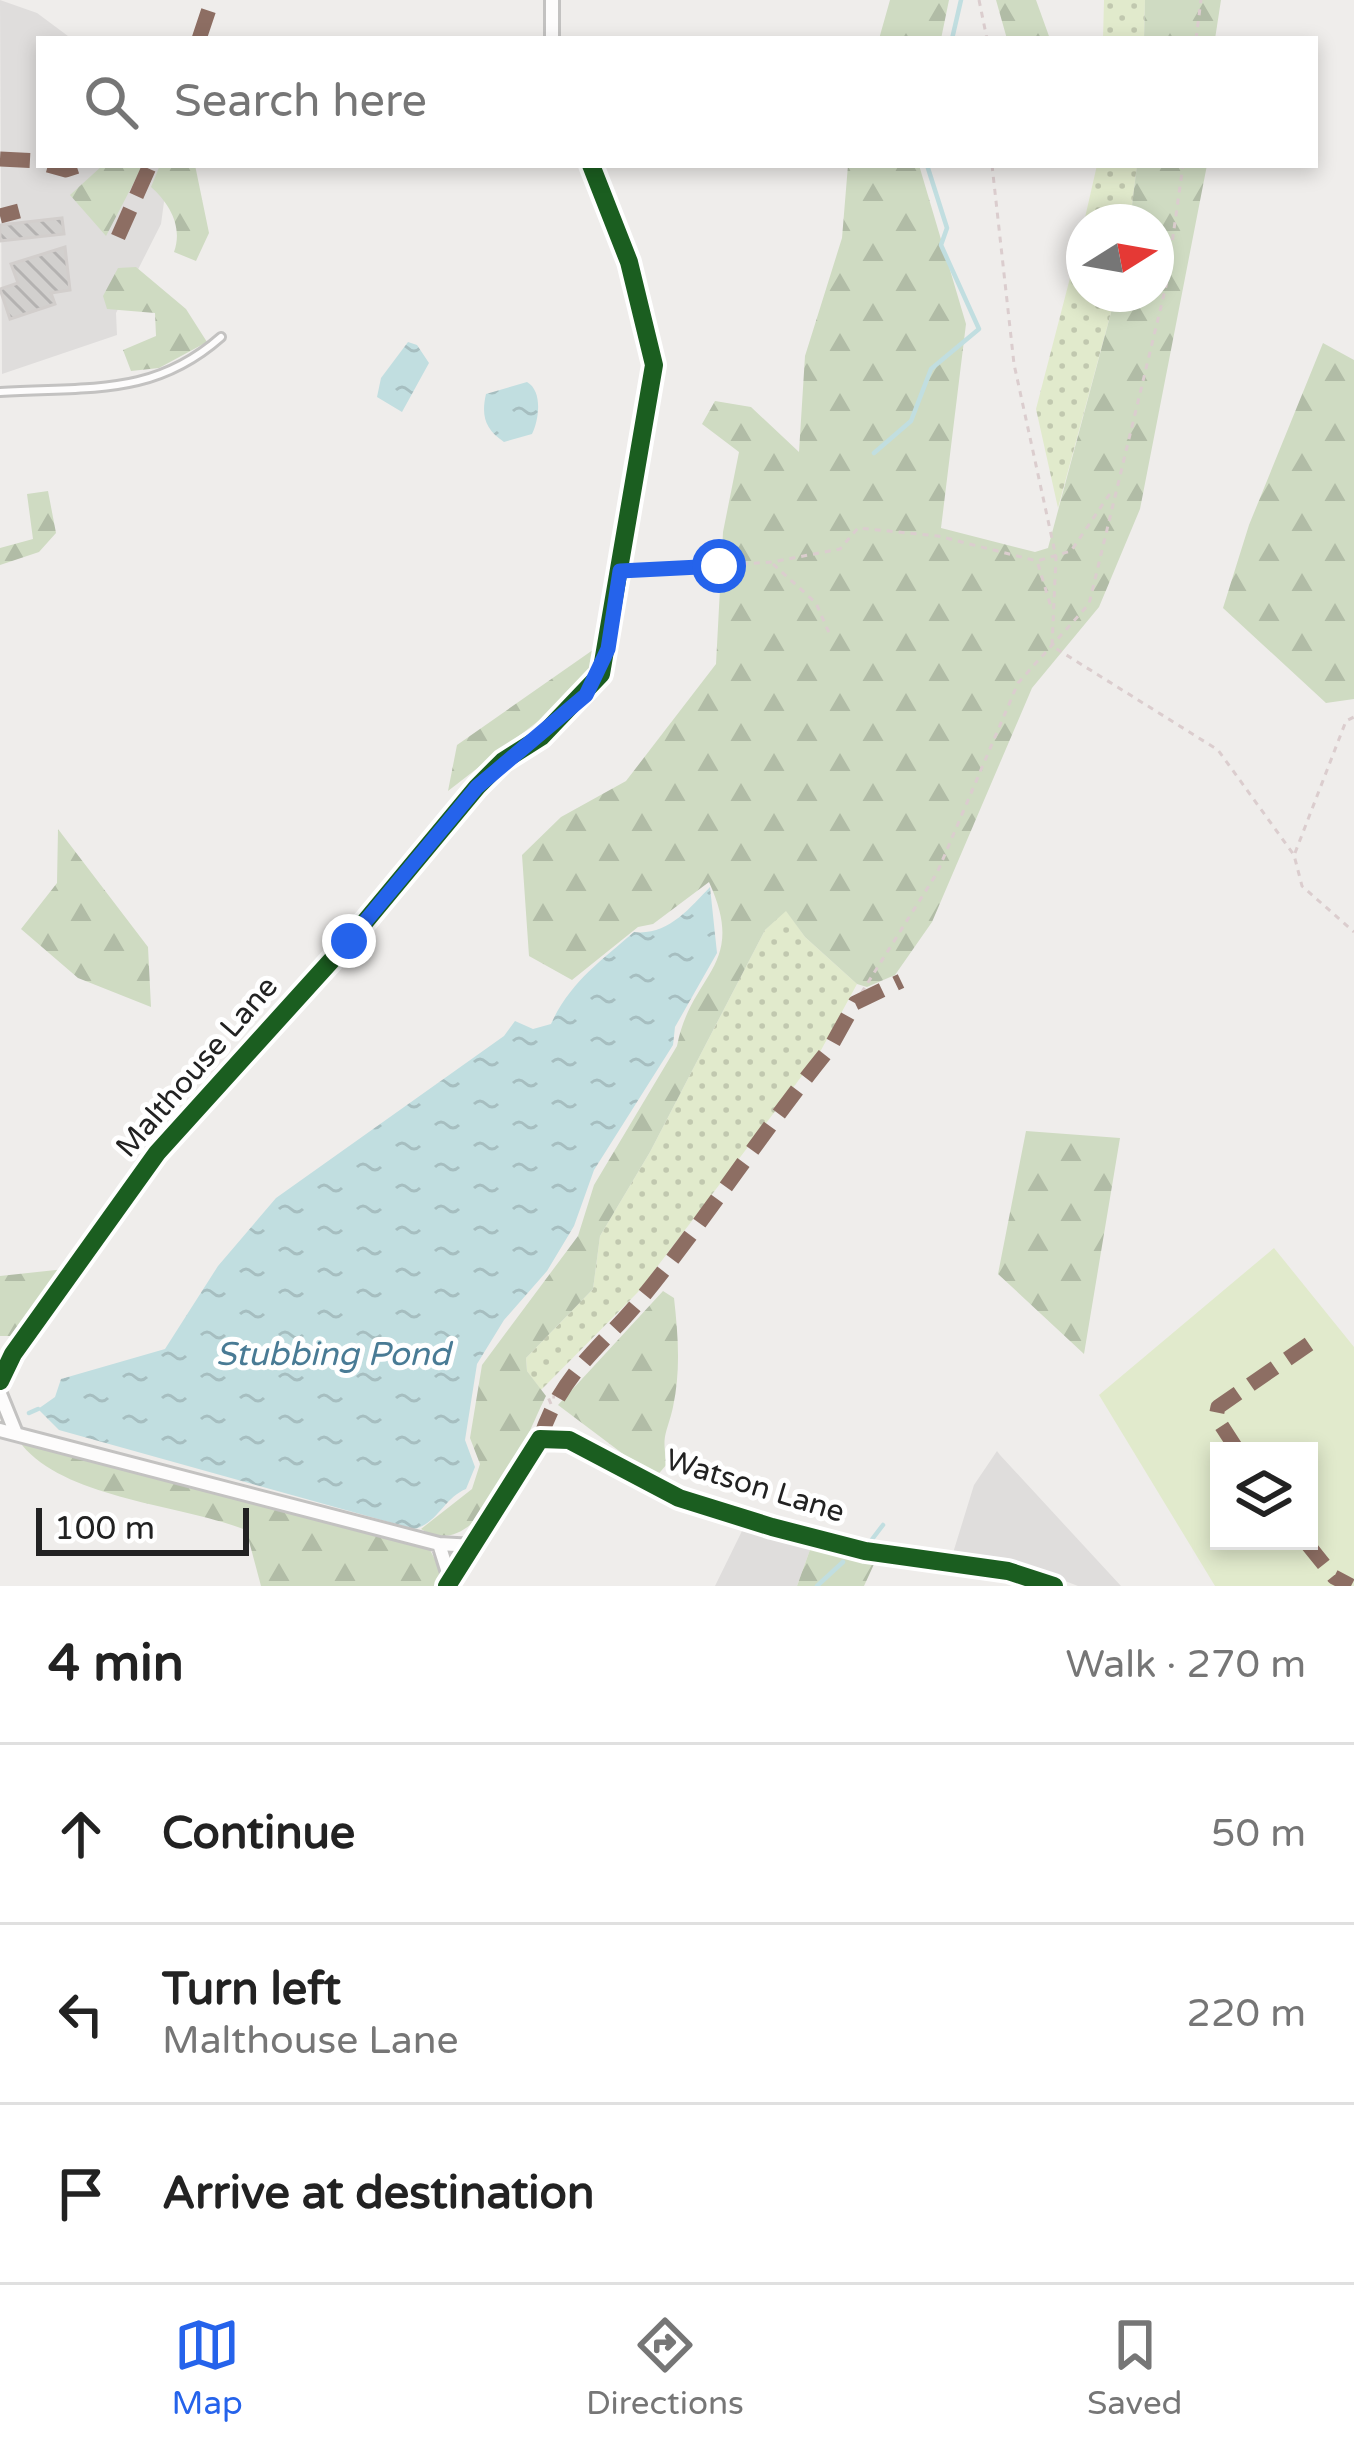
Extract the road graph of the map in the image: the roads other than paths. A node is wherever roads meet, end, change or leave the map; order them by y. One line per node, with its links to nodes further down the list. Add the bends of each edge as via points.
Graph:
1 (552, 0): 2 (street)
2 (552, 36)
3 (592, 168): 6 (street, Malthouse Lane, via 629,262 654,364 604,661 586,695 477,787 157,1153)
4 (221, 337): 5 (lane, via 194,360 143,383)
5 (0, 392)
6 (0, 1381)
7 (0, 1394): 8 (street)
8 (8, 1430): 9 (street)
9 (439, 1544): 10 (street); 11 (street)
10 (474, 1546): 11 (street, Watson Lane); 12 (street, Watson Lane, via 539,1439 569,1440 679,1498 772,1527 865,1551 1008,1570)
11 (448, 1583)
12 (1054, 1586)

